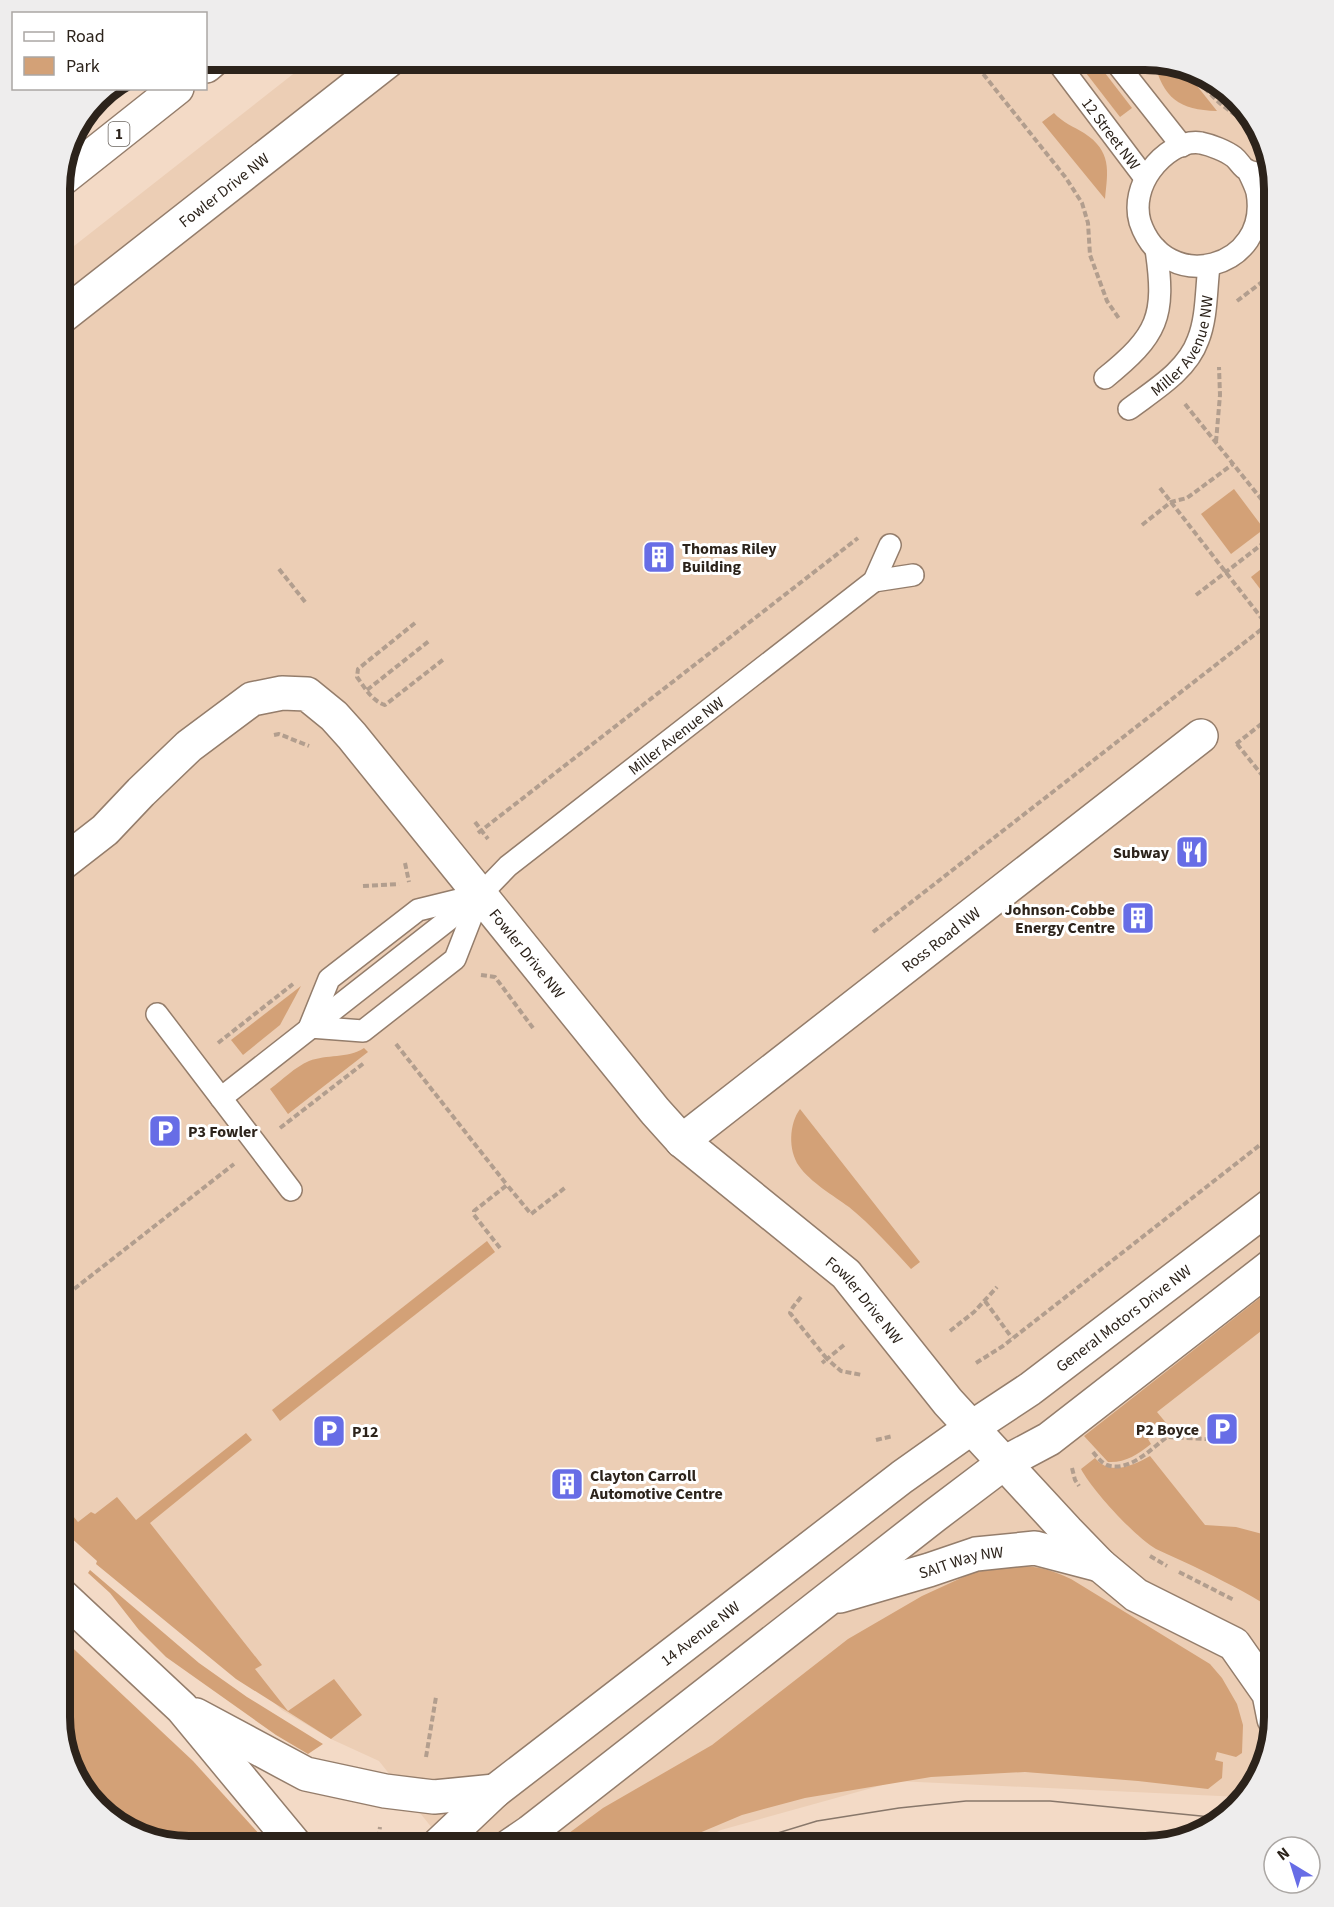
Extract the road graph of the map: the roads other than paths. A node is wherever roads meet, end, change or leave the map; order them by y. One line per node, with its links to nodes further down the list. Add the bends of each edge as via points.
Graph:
1 (376, 70): 13 (main road, Fowler Drive NW)
2 (1064, 71): 9 (lane, 12 Street NW)
3 (1123, 71): 5 (lane)
4 (174, 90): 6 (main road, 1)
5 (1182, 146): 7 (lane, via 1199,143 1214,147 1233,156); 9 (lane, via 1157,162)
6 (73, 171)
7 (1248, 171): 8 (lane); 10 (lane, via 1257,189)
8 (1262, 173)
9 (1145, 178): 11 (lane, via 1138,215 1144,233)
10 (1264, 227): 12 (lane, via 1227,259)
11 (1156, 249): 12 (lane, via 1171,260); 14 (lane, Miller Avenue NW, via 1161,281 1155,324 1132,356)
12 (1209, 266): 15 (lane, Miller Avenue NW, via 1203,320 1193,351 1174,374)
13 (71, 309)
14 (1105, 378)
15 (1129, 409)
16 (891, 544): 18 (lane, Miller Avenue NW)
17 (913, 575): 18 (lane, Miller Avenue NW)
18 (874, 581): 21 (lane, Miller Avenue NW, via 508,866)
19 (1201, 736): 25 (main road, Ross Road NW)
20 (71, 857): 21 (main road, Fowler Drive NW, via 105,830 189,746 252,699 282,693 308,694 352,736)
21 (480, 895): 23 (lane, via 418,910 408,917 329,979); 23 (lane, via 455,959 363,1031); 25 (main road, Fowler Drive NW)
22 (158, 1014): 24 (lane)
23 (310, 1027): 24 (lane)
24 (221, 1098): 26 (lane)
25 (682, 1142): 29 (main road, Fowler Drive NW, via 846,1274)
26 (291, 1190)
27 (1264, 1211): 29 (main road, General Motors Drive NW, via 1030,1389)
28 (1264, 1272): 30 (main road, via 1049,1439)
29 (970, 1428): 30 (main road, SAIT Way NW); 36 (main road, 14 Avenue NW)
30 (1004, 1463): 31 (main road, SAIT Way NW); 32 (main road)
31 (1100, 1565): 32 (main road, SAIT Way NW, via 1035,1548 976,1554); 34 (main road, SAIT Way NW, via 1136,1595 1234,1644)
32 (823, 1601): 39 (main road)
33 (70, 1603): 35 (main road)
34 (1264, 1687)
35 (182, 1708): 36 (main road, via 306,1774 434,1797); 37 (main road)
36 (495, 1791): 38 (main road, 14 Avenue NW)
37 (288, 1836)
38 (448, 1836)
39 (525, 1836)

